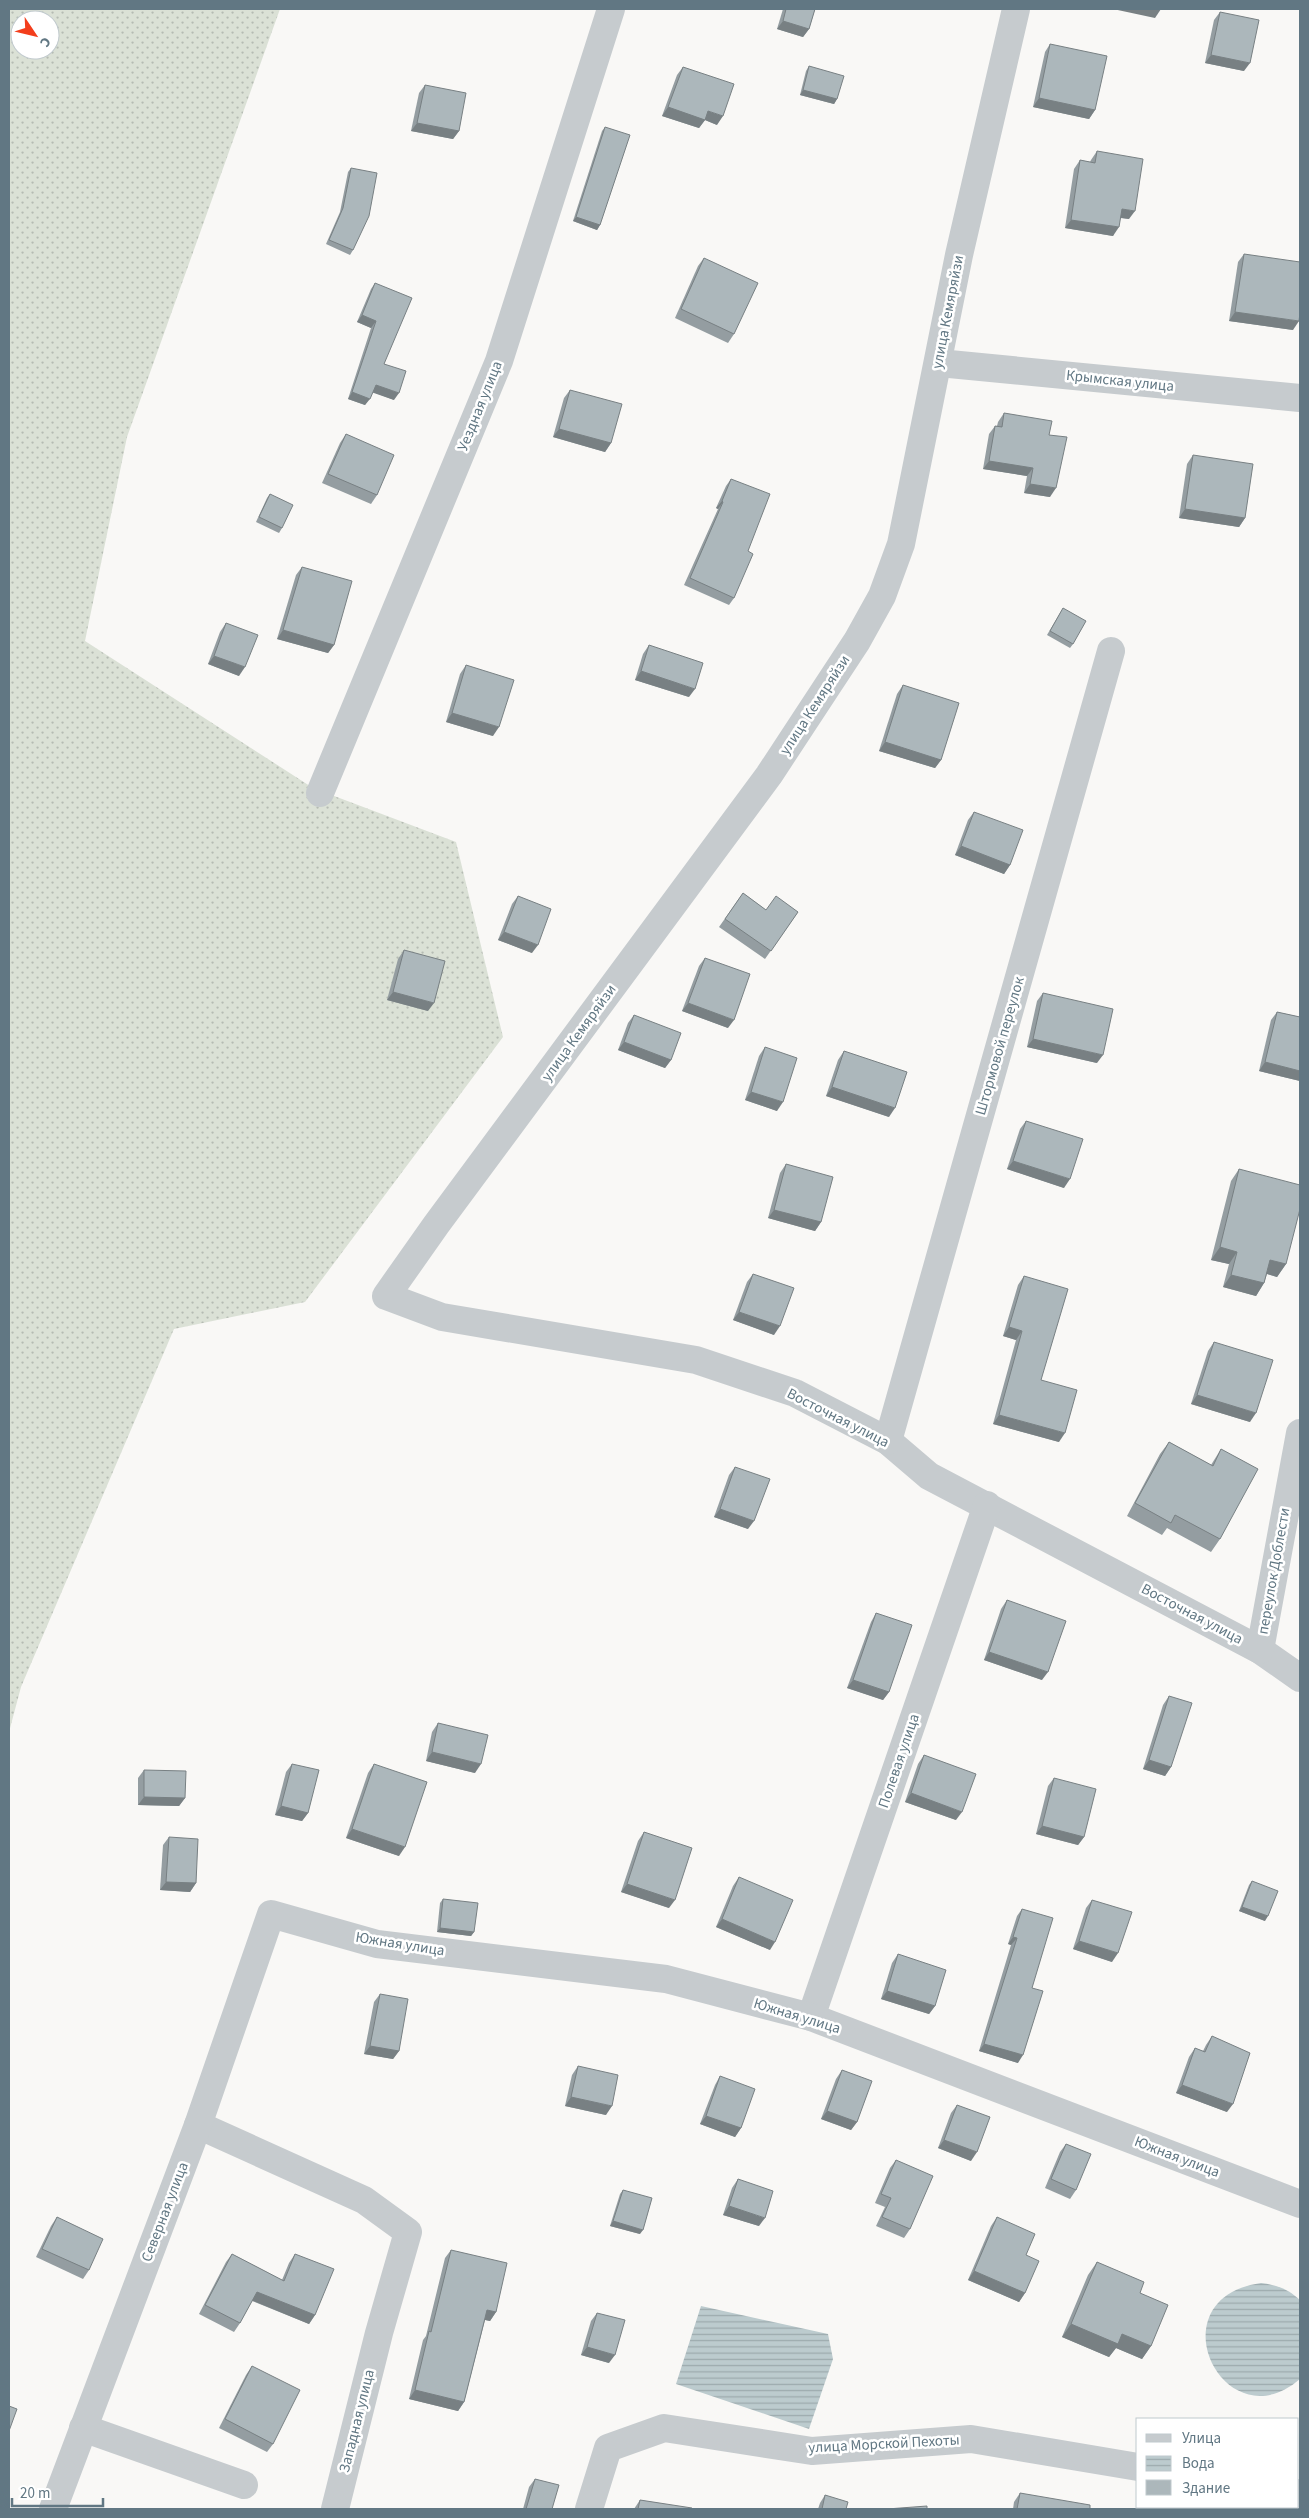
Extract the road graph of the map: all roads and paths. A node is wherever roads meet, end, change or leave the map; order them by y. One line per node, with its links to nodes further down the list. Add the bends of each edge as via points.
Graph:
1 (611, 9): 6 (street, Уездная улица, via 499,361)
2 (1016, 9): 3 (street, улица Кемяряйзи, via 959,255)
3 (939, 363): 4 (street, Крымская улица); 7 (street, улица Кемяряйзи, via 901,544 882,596 857,641 769,775)
4 (1300, 398)
5 (1111, 651): 9 (street, Штормовой переулок)
6 (320, 793)
7 (386, 1296): 9 (street, Восточная улица, via 442,1317 696,1360 795,1394)
8 (1300, 1433): 11 (street, переулок Доблести)
9 (888, 1441): 10 (street, Восточная улица, via 929,1476)
10 (987, 1505): 11 (street, Восточная улица); 14 (street, Полевая улица)
11 (1260, 1650): 12 (street, Восточная улица)
12 (1300, 1678)
13 (271, 1914): 14 (street, Южная улица, via 377,1944 666,1978); 15 (street, Северная улица)
14 (811, 2017): 16 (street, Южная улица)
15 (198, 2125): 17 (street, Северная улица); 21 (street, Западная улица, via 364,2200 408,2232)
16 (1300, 2204)
17 (82, 2428): 19 (street); 20 (street, Северная улица)
18 (1136, 2467): 22 (street, улица Морской Пехоты, via 971,2439 812,2451 664,2428 608,2448)
19 (244, 2485)
20 (54, 2509)
21 (335, 2509)
22 (589, 2509)

